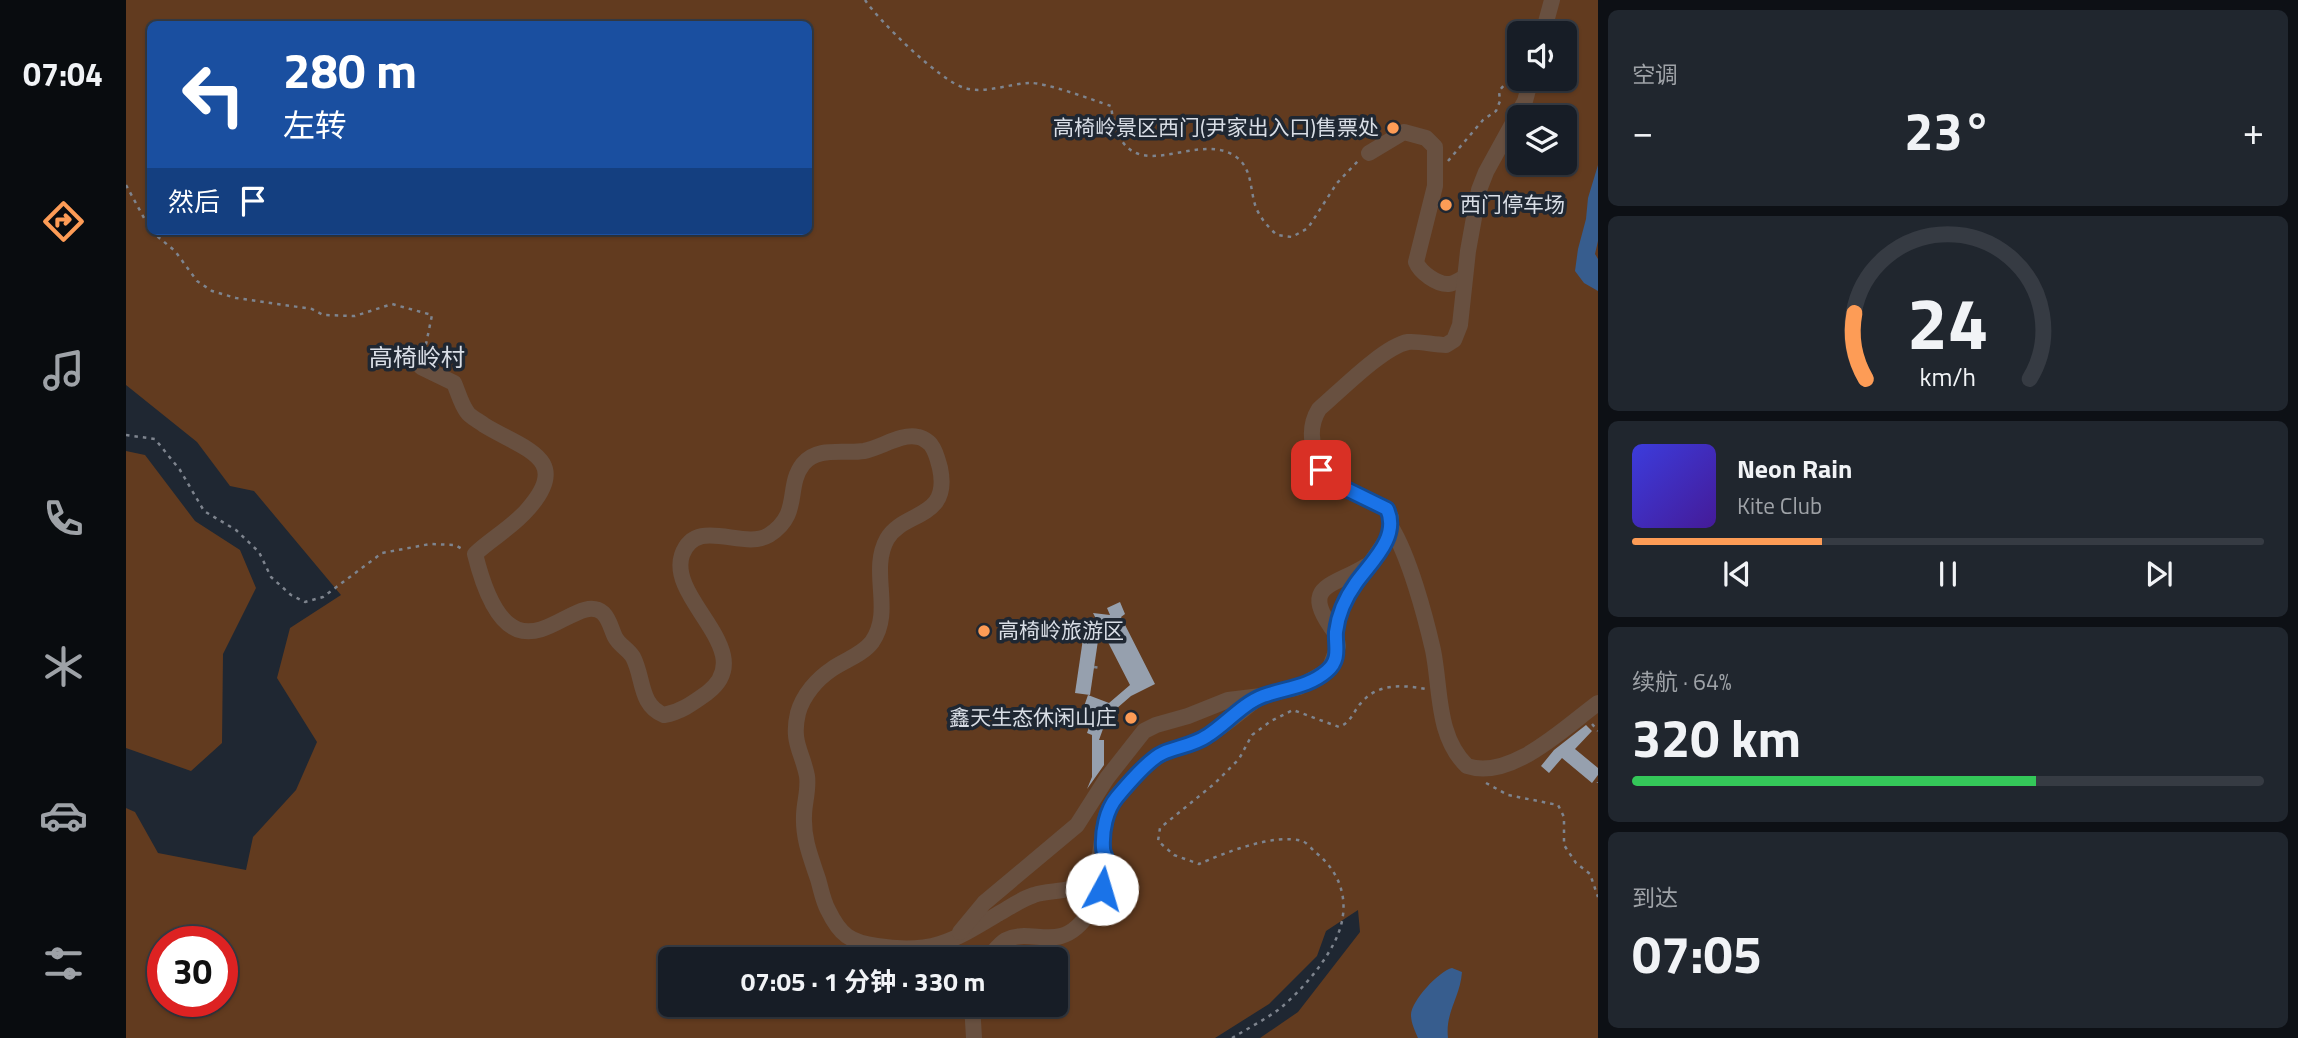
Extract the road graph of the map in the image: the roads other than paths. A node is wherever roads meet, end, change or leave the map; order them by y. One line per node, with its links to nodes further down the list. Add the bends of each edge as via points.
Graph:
1 (1552, 0): 2 (street)
2 (1546, 21)
3 (1528, 91): 5 (street, via 1479,190)
4 (1369, 153): 5 (street, via 1399,133 1419,134 1435,147 1437,173 1416,262 1424,274 1446,284)
5 (1465, 276): 7 (street, via 1454,340 1446,345 1406,342 1395,346 1314,417 1313,445 1321,470 1338,485 1387,509)
6 (421, 368): 13 (street, via 454,383 467,413 538,456 545,467 547,481 527,511 475,554 491,605 504,621 521,631 541,631 583,611 601,611 616,639 632,656 648,704 664,715 686,708 713,688 725,660 680,575 682,554 694,539 712,534 753,540 773,532 786,518 797,474 806,460 823,453 876,449 905,437 930,443 942,476 938,500 888,537 880,558 879,627 871,643 809,690 799,712 795,742 807,779 803,816 807,850 827,909 842,933 854,942 893,949)
7 (1391, 527): 8 (street); 11 (street, via 1400,541 1427,626 1443,718 1467,766 1486,770 1511,764)
8 (1372, 562): 9 (street, via 1347,597); 9 (street, via 1328,584 1321,593 1320,610)
9 (1336, 634): 10 (street, via 1338,646 1329,670 1298,687)
10 (1261, 696): 12 (street, via 1206,737 1151,761 1107,812); 13 (street, via 1228,700 1144,731 1077,825 984,903)
11 (1598, 703)
12 (1103, 849): 13 (street, via 1083,884 1034,894); 14 (street, via 1107,873 1079,926 1059,937 1017,937)
13 (952, 942)
14 (999, 947)
15 (973, 1017): 16 (street)
16 (974, 1038)

